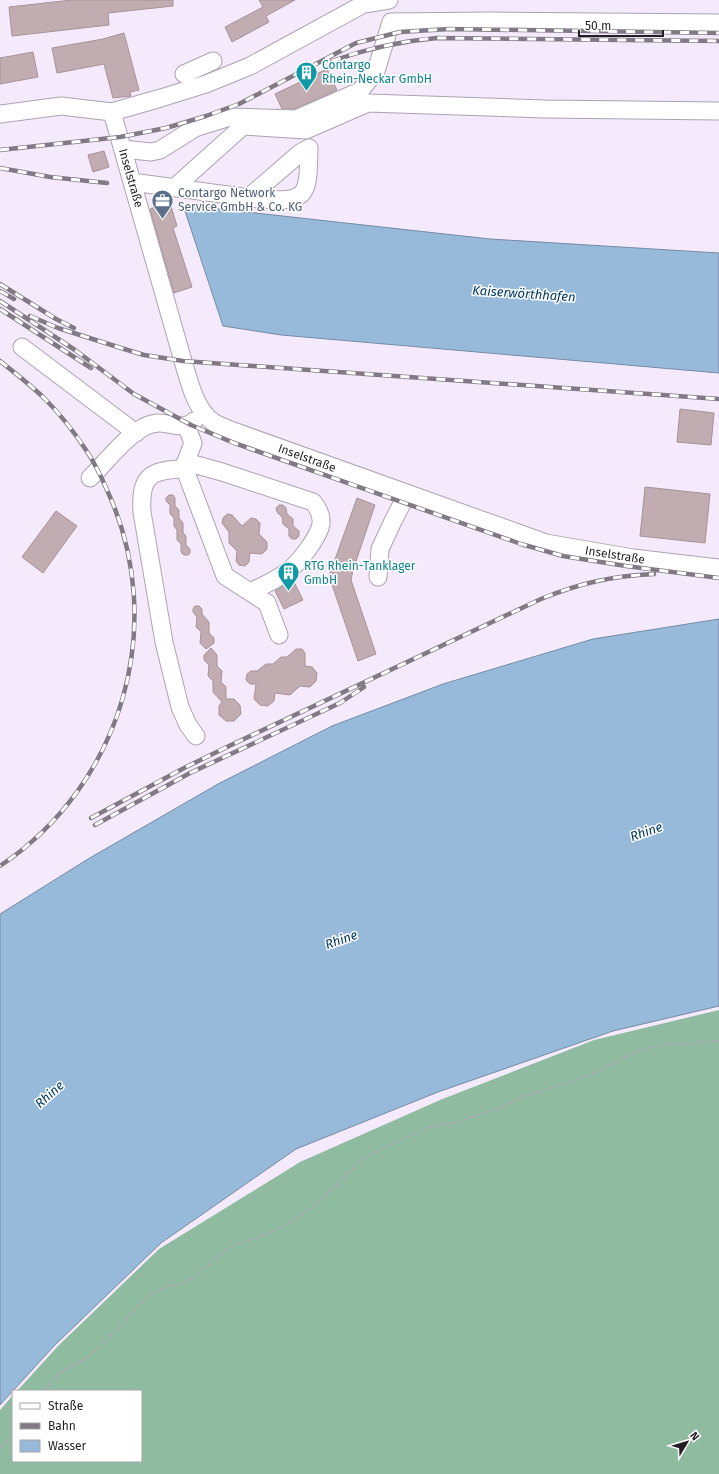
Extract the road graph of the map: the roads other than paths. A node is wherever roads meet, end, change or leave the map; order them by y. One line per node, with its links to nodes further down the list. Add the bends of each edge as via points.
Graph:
1 (389, 0): 2 (street)
2 (368, 2): 5 (street, via 250,66)
3 (719, 23): 9 (street, via 391,22 376,71 360,90 296,119 230,117 195,128 160,150 151,152)
4 (199, 68): 5 (street)
5 (206, 84): 7 (street)
6 (719, 111): 11 (street, via 368,103 306,130 243,126)
7 (112, 112): 8 (street, via 61,106); 9 (street, Inselstraße)
8 (0, 114)
9 (123, 148): 10 (street, Inselstraße)
10 (132, 182): 11 (street); 14 (street, Inselstraße, via 183,361)
11 (176, 187): 12 (street)
12 (249, 197): 12 (street, via 300,153 309,148 308,175 305,190 301,195 286,200)
13 (22, 347): 16 (street)
14 (203, 413): 15 (street, via 191,424); 19 (street, Inselstraße, via 213,422 236,432)
15 (186, 425): 16 (street, via 158,423); 17 (street, via 193,443)
16 (136, 433): 18 (street)
17 (185, 464): 22 (street, via 225,576); 22 (street, via 222,472 313,502 319,509 319,530 297,564 288,572); 24 (street, via 183,469 153,473 144,482 141,495 164,642 180,707)
18 (90, 478)
19 (407, 494): 20 (street, Inselstraße, via 546,543 633,558); 21 (street, via 380,550)
20 (719, 568)
21 (378, 577)
22 (250, 592): 23 (street, via 267,603)
23 (279, 635)
24 (196, 736)

